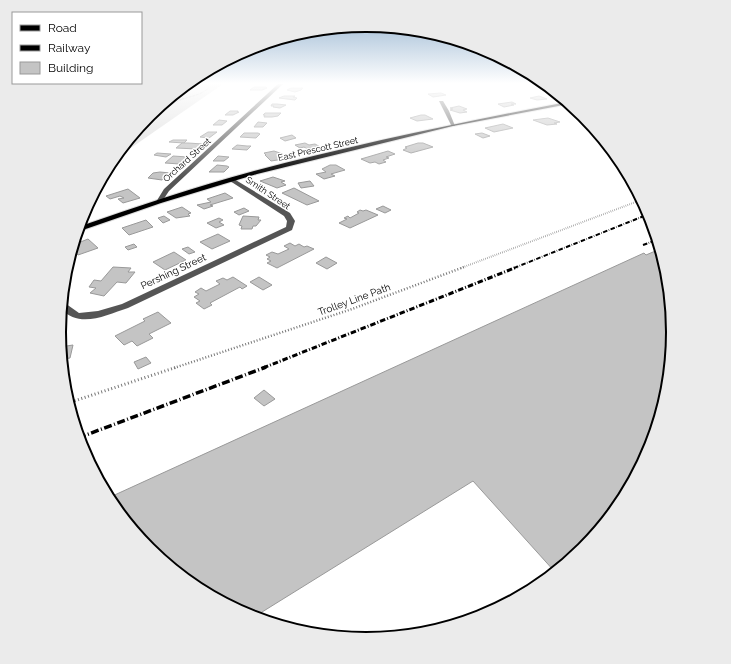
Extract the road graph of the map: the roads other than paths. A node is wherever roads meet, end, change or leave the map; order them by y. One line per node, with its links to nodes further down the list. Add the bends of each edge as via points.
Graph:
1 (247, 115): 6 (street, Orchard Street, via 166,190)
2 (449, 115): 4 (street)
3 (505, 115): 4 (main road, East Prescott Street)
4 (453, 125): 5 (main road, East Prescott Street)
5 (232, 180): 6 (main road, East Prescott Street); 7 (street, Smith Street, via 280,210 291,220)
6 (159, 202): 8 (main road, East Prescott Street)
7 (290, 224): 9 (street, Pershing Street, via 289,228 280,233 125,306 85,316 73,315)
8 (84, 228)
9 (66, 309)

